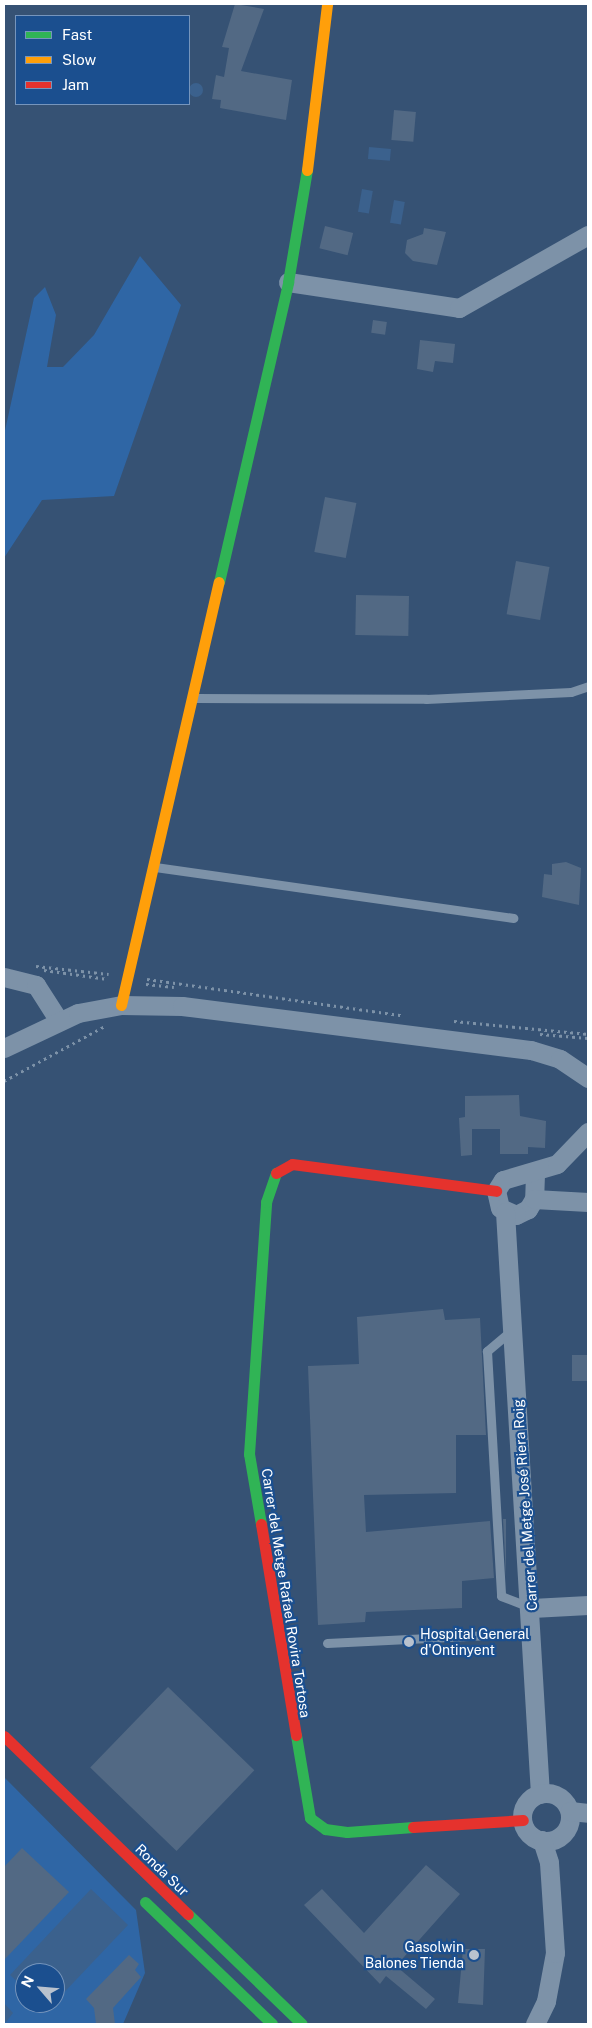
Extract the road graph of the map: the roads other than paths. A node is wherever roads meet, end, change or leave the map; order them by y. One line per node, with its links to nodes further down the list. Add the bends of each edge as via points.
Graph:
1 (327, 4): 3 (street, via 312,138)
2 (588, 235): 3 (street, via 478,301 459,308)
3 (288, 282): 5 (street)
4 (588, 686): 5 (lane, via 571,692 426,699)
5 (190, 698): 6 (street)
6 (151, 866): 7 (lane); 9 (street)
7 (513, 918)
8 (4, 977): 10 (street, via 36,986)
9 (121, 1005): 10 (street); 12 (street, via 178,1006 532,1050)
10 (59, 1021): 11 (street)
11 (4, 1048)
12 (583, 1071)
13 (588, 1132): 14 (street)
14 (534, 1187): 15 (street, via 509,1177); 16 (street); 17 (street)
15 (496, 1191): 17 (street, Carrer del Metge José Riera Roig); 26 (street, Carrer del Metge Rafael Rovira Tortosa, via 292,1164 277,1169 266,1202 249,1454 310,1818 325,1829 347,1832)
16 (588, 1202)
17 (512, 1213): 18 (street, Carrer del Metge José Riera Roig, via 506,1232)
18 (512, 1330): 20 (street, Carrer del Metge José Riera Roig); 20 (lane, via 487,1351 501,1596)
19 (588, 1605): 20 (street)
20 (532, 1608): 21 (street, Carrer del Metge José Riera Roig)
21 (534, 1633): 22 (lane); 24 (street, Carrer del Metge José Riera Roig)
22 (327, 1643)
23 (4, 1736): 30 (street, Ronda Sur)
24 (543, 1788): 25 (street, via 562,1798); 26 (street, via 527,1802)
25 (579, 1815): 27 (street, via 564,1833)
26 (523, 1820): 27 (street, via 528,1832)
27 (548, 1839): 31 (street, via 555,1953 546,2001)
28 (134, 1891): 29 (street)
29 (272, 2024)
30 (302, 2024)
31 (535, 2024)

